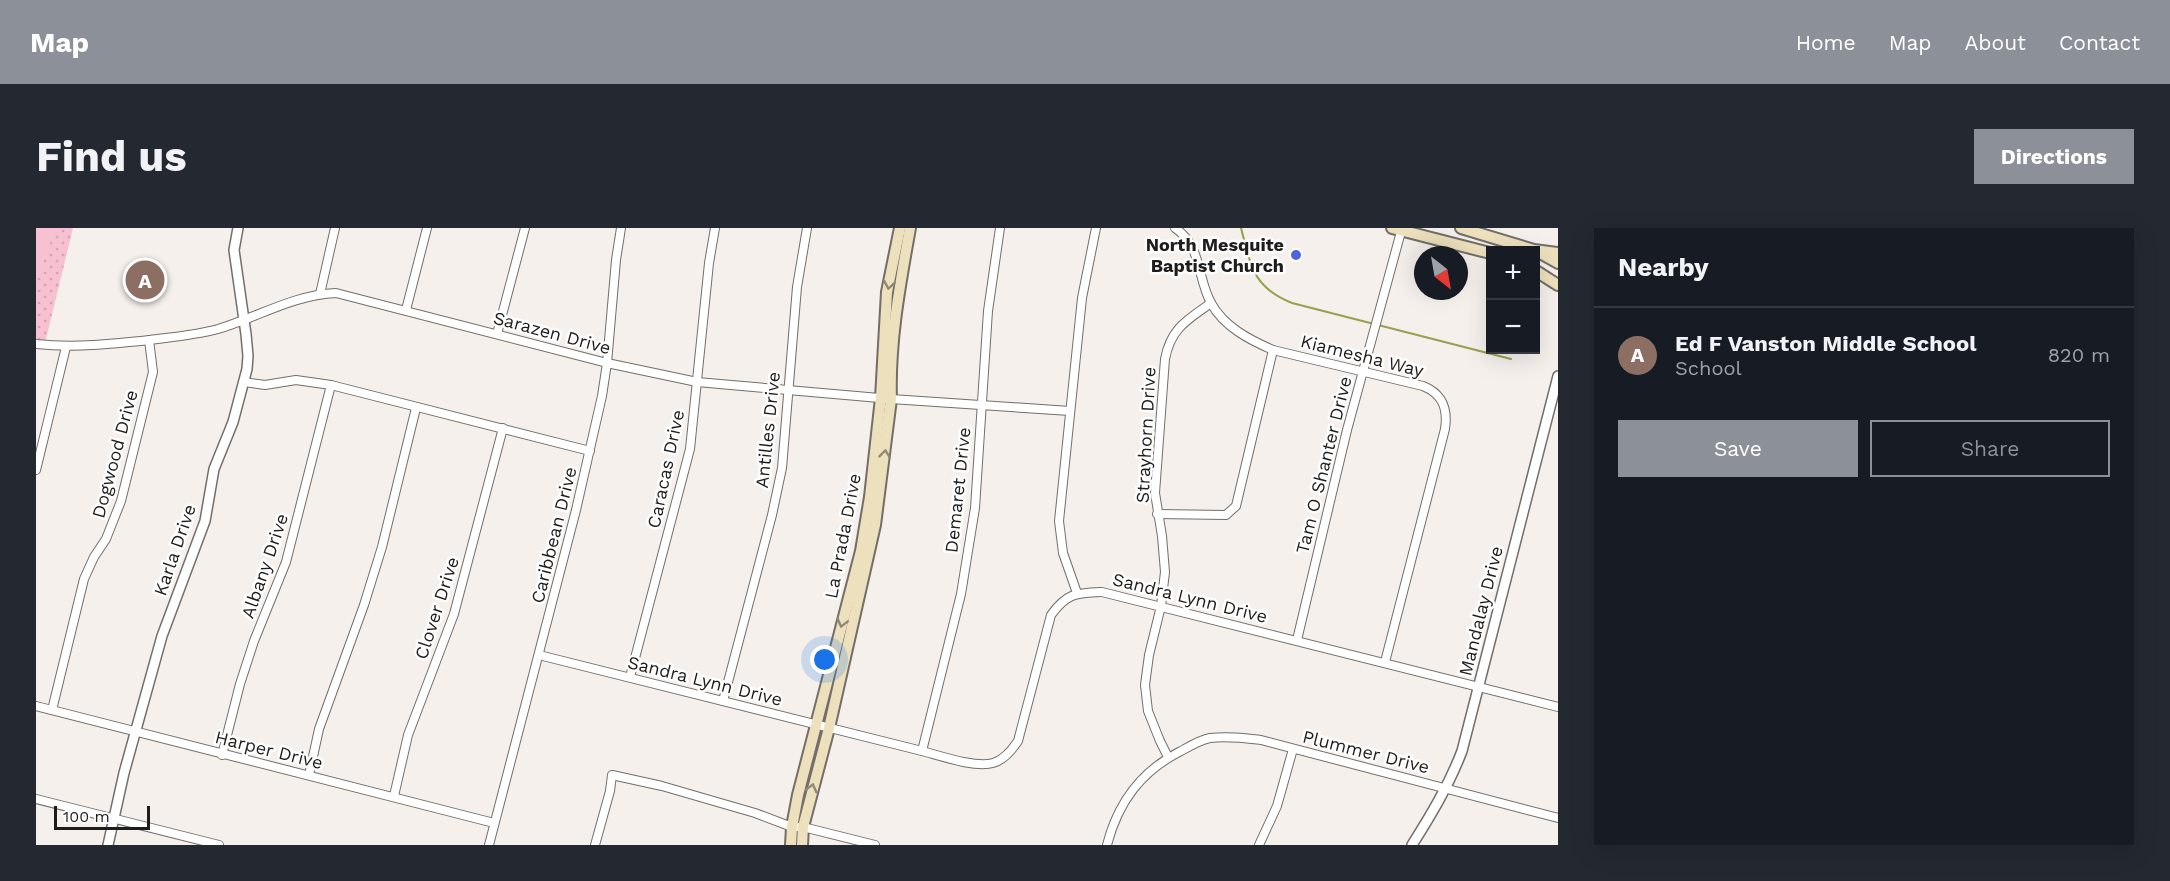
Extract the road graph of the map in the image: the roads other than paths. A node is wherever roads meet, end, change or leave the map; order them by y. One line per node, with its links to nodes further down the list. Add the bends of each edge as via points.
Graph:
1 (238, 228): 26 (street, Karla Drive, via 234,250)
2 (335, 228): 23 (street)
3 (427, 228): 25 (street)
4 (525, 228): 27 (street)
5 (621, 228): 32 (street, Caribbean Drive)
6 (715, 228): 36 (street, Caracas Drive)
7 (807, 228): 38 (street, Antilles Drive, via 797,287)
8 (900, 228): 39 (main road, La Prada Drive, one-way to 39, via 887,292)
9 (910, 228): 39 (main road, La Prada Drive)
10 (1000, 228): 40 (street, Demaret Drive, via 988,311)
11 (1096, 228): 42 (street, via 1082,298)
12 (1175, 228): 24 (street, Kiamesha Way, via 1193,248)
13 (1461, 228): 15 (main road)
14 (1399, 229): 17 (main road); 33 (street, Tam O Shanter Drive)
15 (1524, 246)
16 (1540, 250): 19 (main road)
17 (1486, 252)
18 (1540, 252): 20 (main road)
19 (1558, 253)
20 (1558, 263)
21 (1540, 274): 22 (main road)
22 (1558, 285)
23 (320, 294): 25 (street, Sarazen Drive, via 336,293); 26 (street, Sarazen Drive)
24 (1211, 303): 31 (street, Kiamesha Way, via 1229,326); 46 (street, Strayhorn Drive, via 1180,326 1168,346 1155,493)
25 (406, 310): 27 (street, Sarazen Drive)
26 (243, 319): 28 (street, Sarazen Drive, via 198,334); 35 (street, Karla Drive, via 248,356)
27 (497, 334): 32 (street, Sarazen Drive)
28 (149, 340): 30 (street, Sarazen Drive); 57 (street, Dogwood Drive, via 153,372 121,501 84,579)
29 (36, 344): 30 (street, Sarazen Drive)
30 (66, 346): 45 (street)
31 (1274, 350): 33 (street, Kiamesha Way); 46 (street, via 1236,506 1226,515)
32 (607, 363): 36 (street, Sarazen Drive); 44 (street, Caribbean Drive)
33 (1363, 371): 49 (street, Tam O Shanter Drive); 51 (street, Kiamesha Way, via 1429,388 1441,399 1446,412 1445,429)
34 (1558, 376): 53 (street, Mandalay Drive)
35 (244, 382): 37 (street, via 265,385 296,380); 60 (street, Karla Drive, via 214,469 205,522 162,636)
36 (697, 382): 38 (street, Sarazen Drive); 52 (street, Caracas Drive, via 690,449)
37 (331, 385): 41 (street); 63 (street, Albany Drive, via 286,562 254,641)
38 (788, 389): 39 (street, Sarazen Drive); 54 (street, Antilles Drive, via 782,468)
39 (886, 398): 40 (street, Sarazen Drive); 58 (main road, La Prada Drive, one-way to 58, via 861,551); 59 (main road, La Prada Drive, one-way to 39, via 875,525)
40 (981, 406): 42 (street, Sarazen Drive); 62 (street, Demaret Drive, via 975,508 961,594)
41 (416, 408): 43 (street); 65 (street, via 382,547 319,729)
42 (1070, 411): 47 (street, via 1059,521 1063,554)
43 (504, 428): 44 (street); 67 (street, Clover Drive, via 454,614 408,735)
44 (590, 451): 50 (street, Caribbean Drive)
45 (36, 470)
46 (1157, 514): 48 (street, Strayhorn Drive, via 1165,572)
47 (1077, 593): 48 (street, Sandra Lynn Drive, via 1102,592); 62 (street, Sandra Lynn Drive, via 1059,605 1049,621 1026,714 1012,749 989,764)
48 (1161, 606): 49 (street, Sandra Lynn Drive); 64 (street, Strayhorn Drive, via 1145,685 1148,711)
49 (1297, 640): 51 (street, Sandra Lynn Drive)
50 (539, 655): 52 (street, Sandra Lynn Drive); 71 (street, Caribbean Drive)
51 (1385, 662): 53 (street, Sandra Lynn Drive)
52 (630, 677): 54 (street, Sandra Lynn Drive)
53 (1479, 686): 56 (street, Sandra Lynn Drive); 66 (street, Mandalay Drive, via 1462,752)
54 (723, 701): 58 (street, Sandra Lynn Drive)
55 (36, 706): 57 (street, Harper Drive)
56 (1558, 706)
57 (52, 710): 60 (street, Harper Drive)
58 (817, 724): 59 (street, Sandra Lynn Drive); 72 (main road, La Prada Drive)
59 (829, 728): 62 (street, Sandra Lynn Drive); 72 (main road, La Prada Drive, one-way to 59)
60 (136, 731): 63 (street, Harper Drive); 69 (street, Karla Drive)
61 (1293, 749): 64 (street, Plummer Drive, via 1233,737 1208,739); 66 (street, Plummer Drive); 81 (street, via 1278,806)
62 (922, 751)
63 (222, 755): 65 (street, Harper Drive)
64 (1168, 757): 80 (street, via 1147,771 1130,791 1113,823)
65 (309, 775): 67 (street, Harper Drive)
66 (1446, 788): 70 (street, Plummer Drive); 82 (street, Mandalay Drive)
67 (394, 796): 71 (street, Harper Drive)
68 (36, 799): 69 (street)
69 (114, 818): 73 (street, Karla Drive); 74 (street)
70 (1558, 818)
71 (495, 823): 75 (street, Caribbean Drive)
72 (797, 827): 76 (street, via 612,775); 77 (main road, La Prada Drive); 78 (main road, La Prada Drive); 79 (street)
73 (108, 845)
74 (219, 845)
75 (489, 845)
76 (595, 845)
77 (791, 845)
78 (802, 845)
79 (875, 845)
80 (1107, 845)
81 (1259, 845)
82 (1412, 845)

